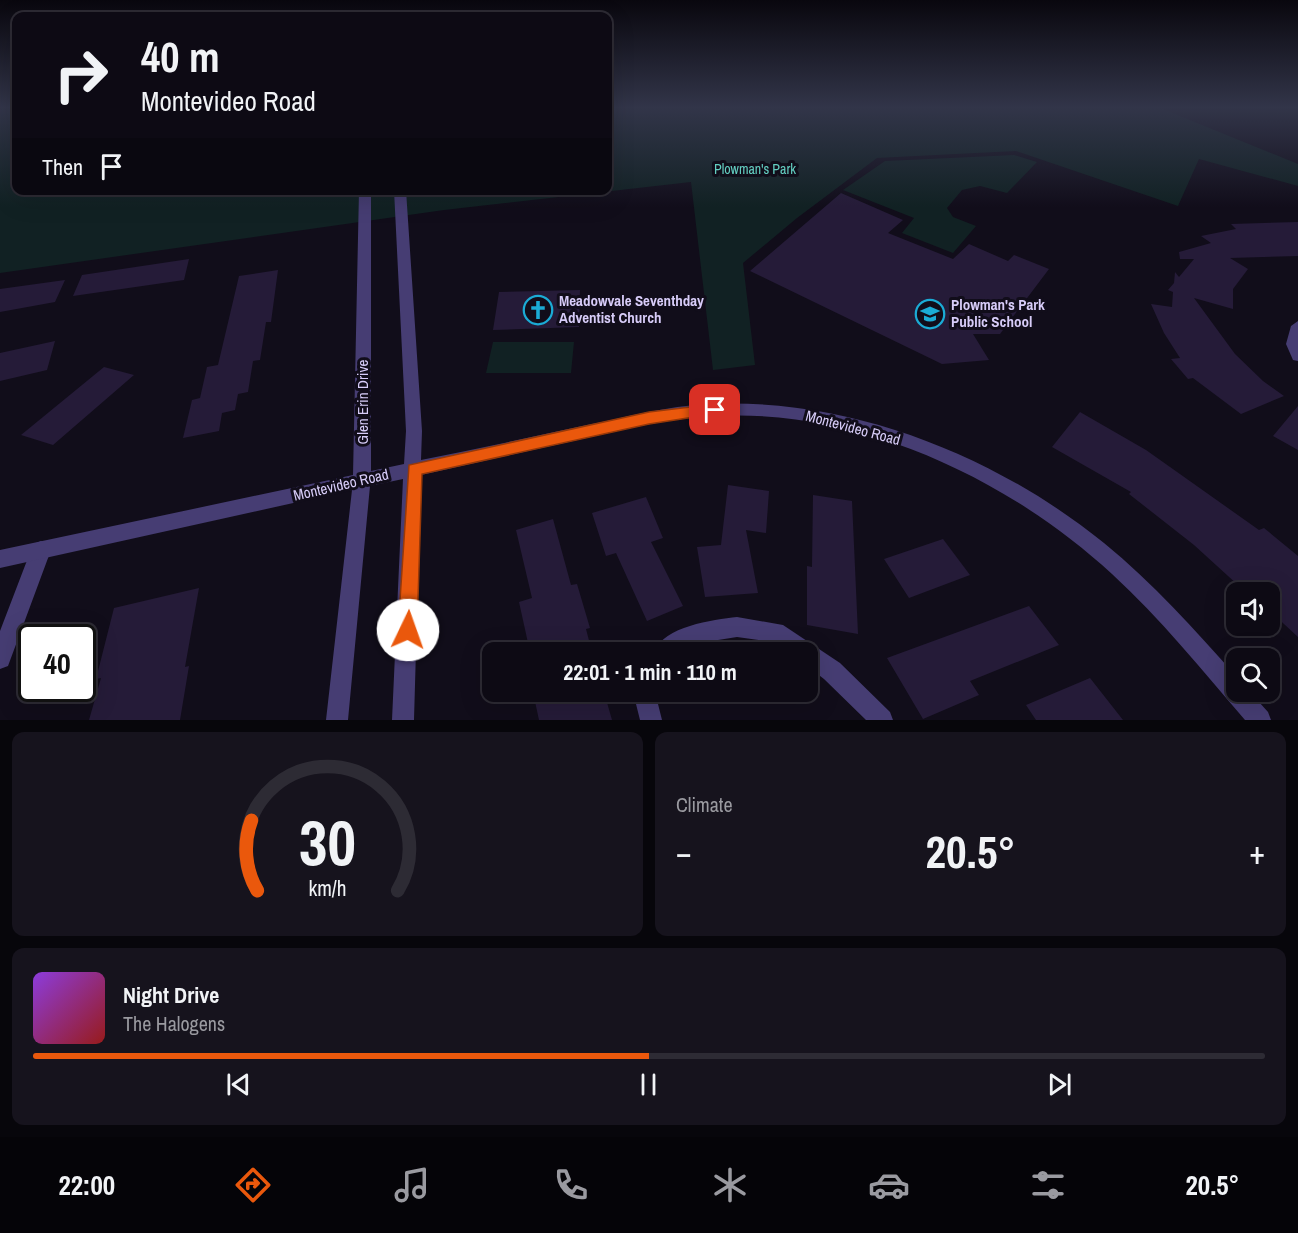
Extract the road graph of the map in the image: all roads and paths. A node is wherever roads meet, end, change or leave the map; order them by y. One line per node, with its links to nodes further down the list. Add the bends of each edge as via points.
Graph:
1 (365, 195): 6 (street, Glen Erin Drive)
2 (400, 195): 5 (street)
3 (1298, 326): 4 (street, via 1293,344)
4 (1298, 356)
5 (414, 469): 6 (street, Montevideo Road); 15 (street); 18 (street, Montevideo Road, via 649,418 715,410 802,414 863,428 979,471 1047,512 1097,549 1156,604)
6 (362, 481): 7 (street, Montevideo Road); 14 (street, Glen Erin Drive)
7 (41, 550): 8 (street, Montevideo Road); 11 (street)
8 (0, 559)
9 (681, 642): 10 (street, via 695,633 737,627 776,632)
10 (790, 642)
11 (0, 658)
12 (818, 661): 17 (street)
13 (646, 702): 16 (street)
14 (338, 720)
15 (403, 720)
16 (651, 720)
17 (882, 720)
18 (1260, 720)

